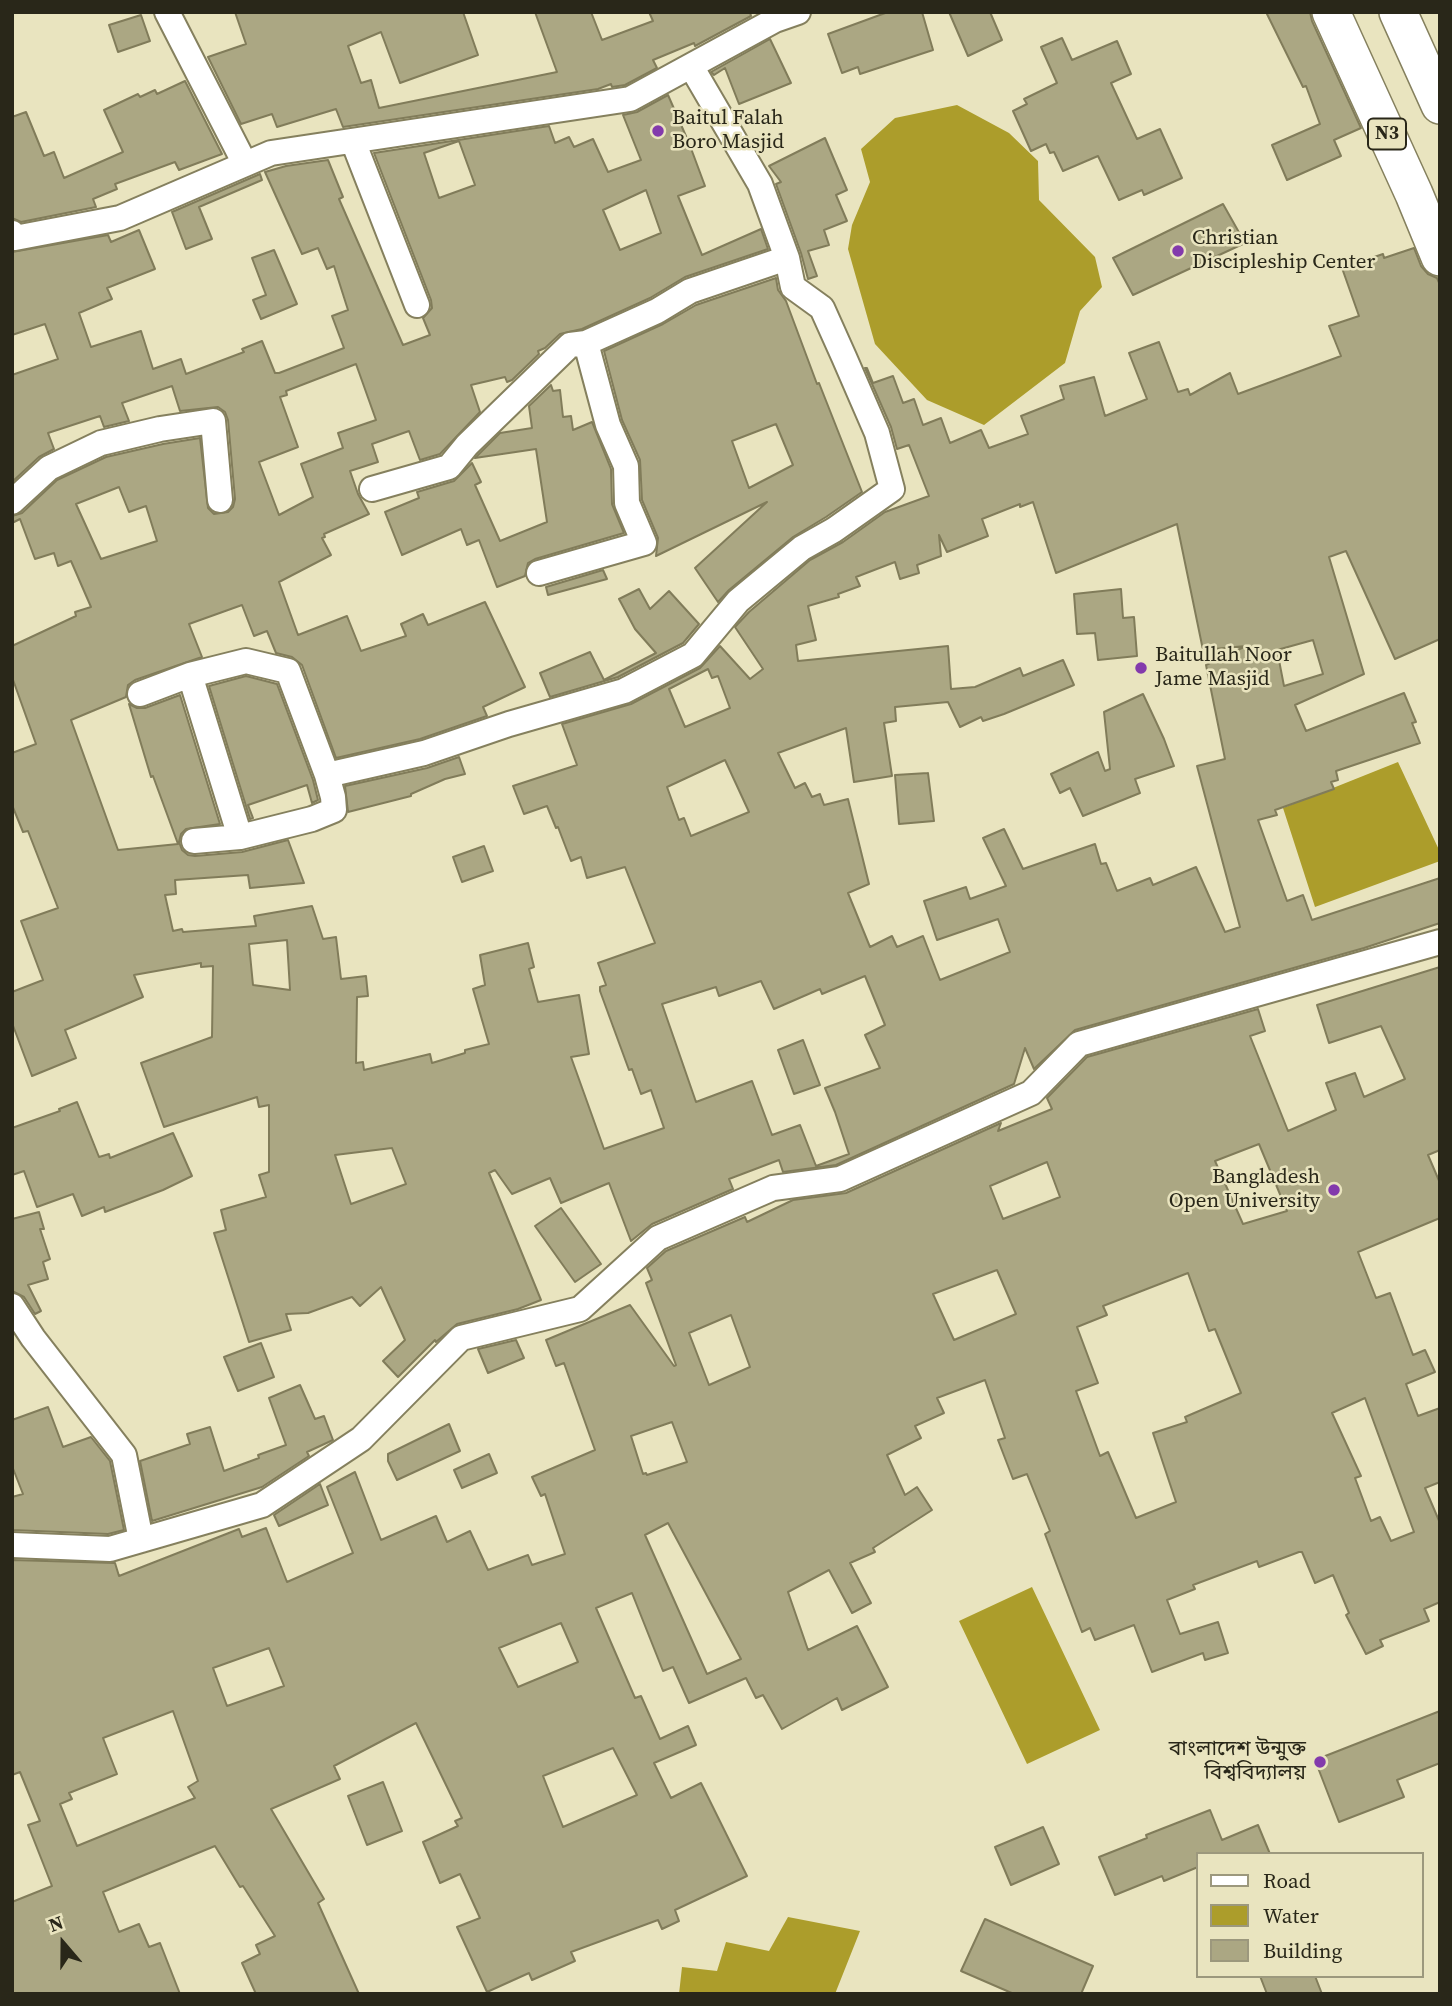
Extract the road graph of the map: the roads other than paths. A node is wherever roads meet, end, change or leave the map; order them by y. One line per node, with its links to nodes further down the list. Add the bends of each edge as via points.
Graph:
1 (167, 12): 8 (street)
2 (798, 12): 5 (street)
3 (1331, 12): 10 (highway, N3)
4 (1398, 12): 6 (highway)
5 (691, 66): 7 (street, via 630,99); 11 (street, via 760,184)
6 (1440, 105)
7 (353, 141): 8 (street, via 271,153); 12 (street)
8 (245, 164): 9 (street, via 120,218 15,238)
9 (12, 233)
10 (1440, 257)
11 (787, 258): 13 (street, via 690,291); 20 (street, via 793,287 822,308 844,356 877,433 892,489 802,548 738,601 694,655 624,691 424,753)
12 (417, 305)
13 (586, 343): 14 (street, via 570,345 449,467); 17 (street, via 608,425 626,466 627,503 644,543)
14 (372, 489)
15 (220, 500): 16 (street, via 213,421 102,443 49,468)
16 (12, 502)
17 (539, 573)
18 (190, 675): 19 (street); 20 (street, via 246,661 288,671); 21 (street)
19 (140, 694)
20 (327, 775): 21 (street, via 334,810)
21 (240, 837): 22 (street)
22 (194, 841)
23 (1440, 942): 25 (street, via 1079,1044 1031,1093 840,1179 773,1188 658,1238 580,1309 461,1338 360,1440 262,1505)
24 (12, 1306): 25 (street, via 124,1455)
25 (141, 1540): 26 (street, via 110,1549)
26 (12, 1545)

